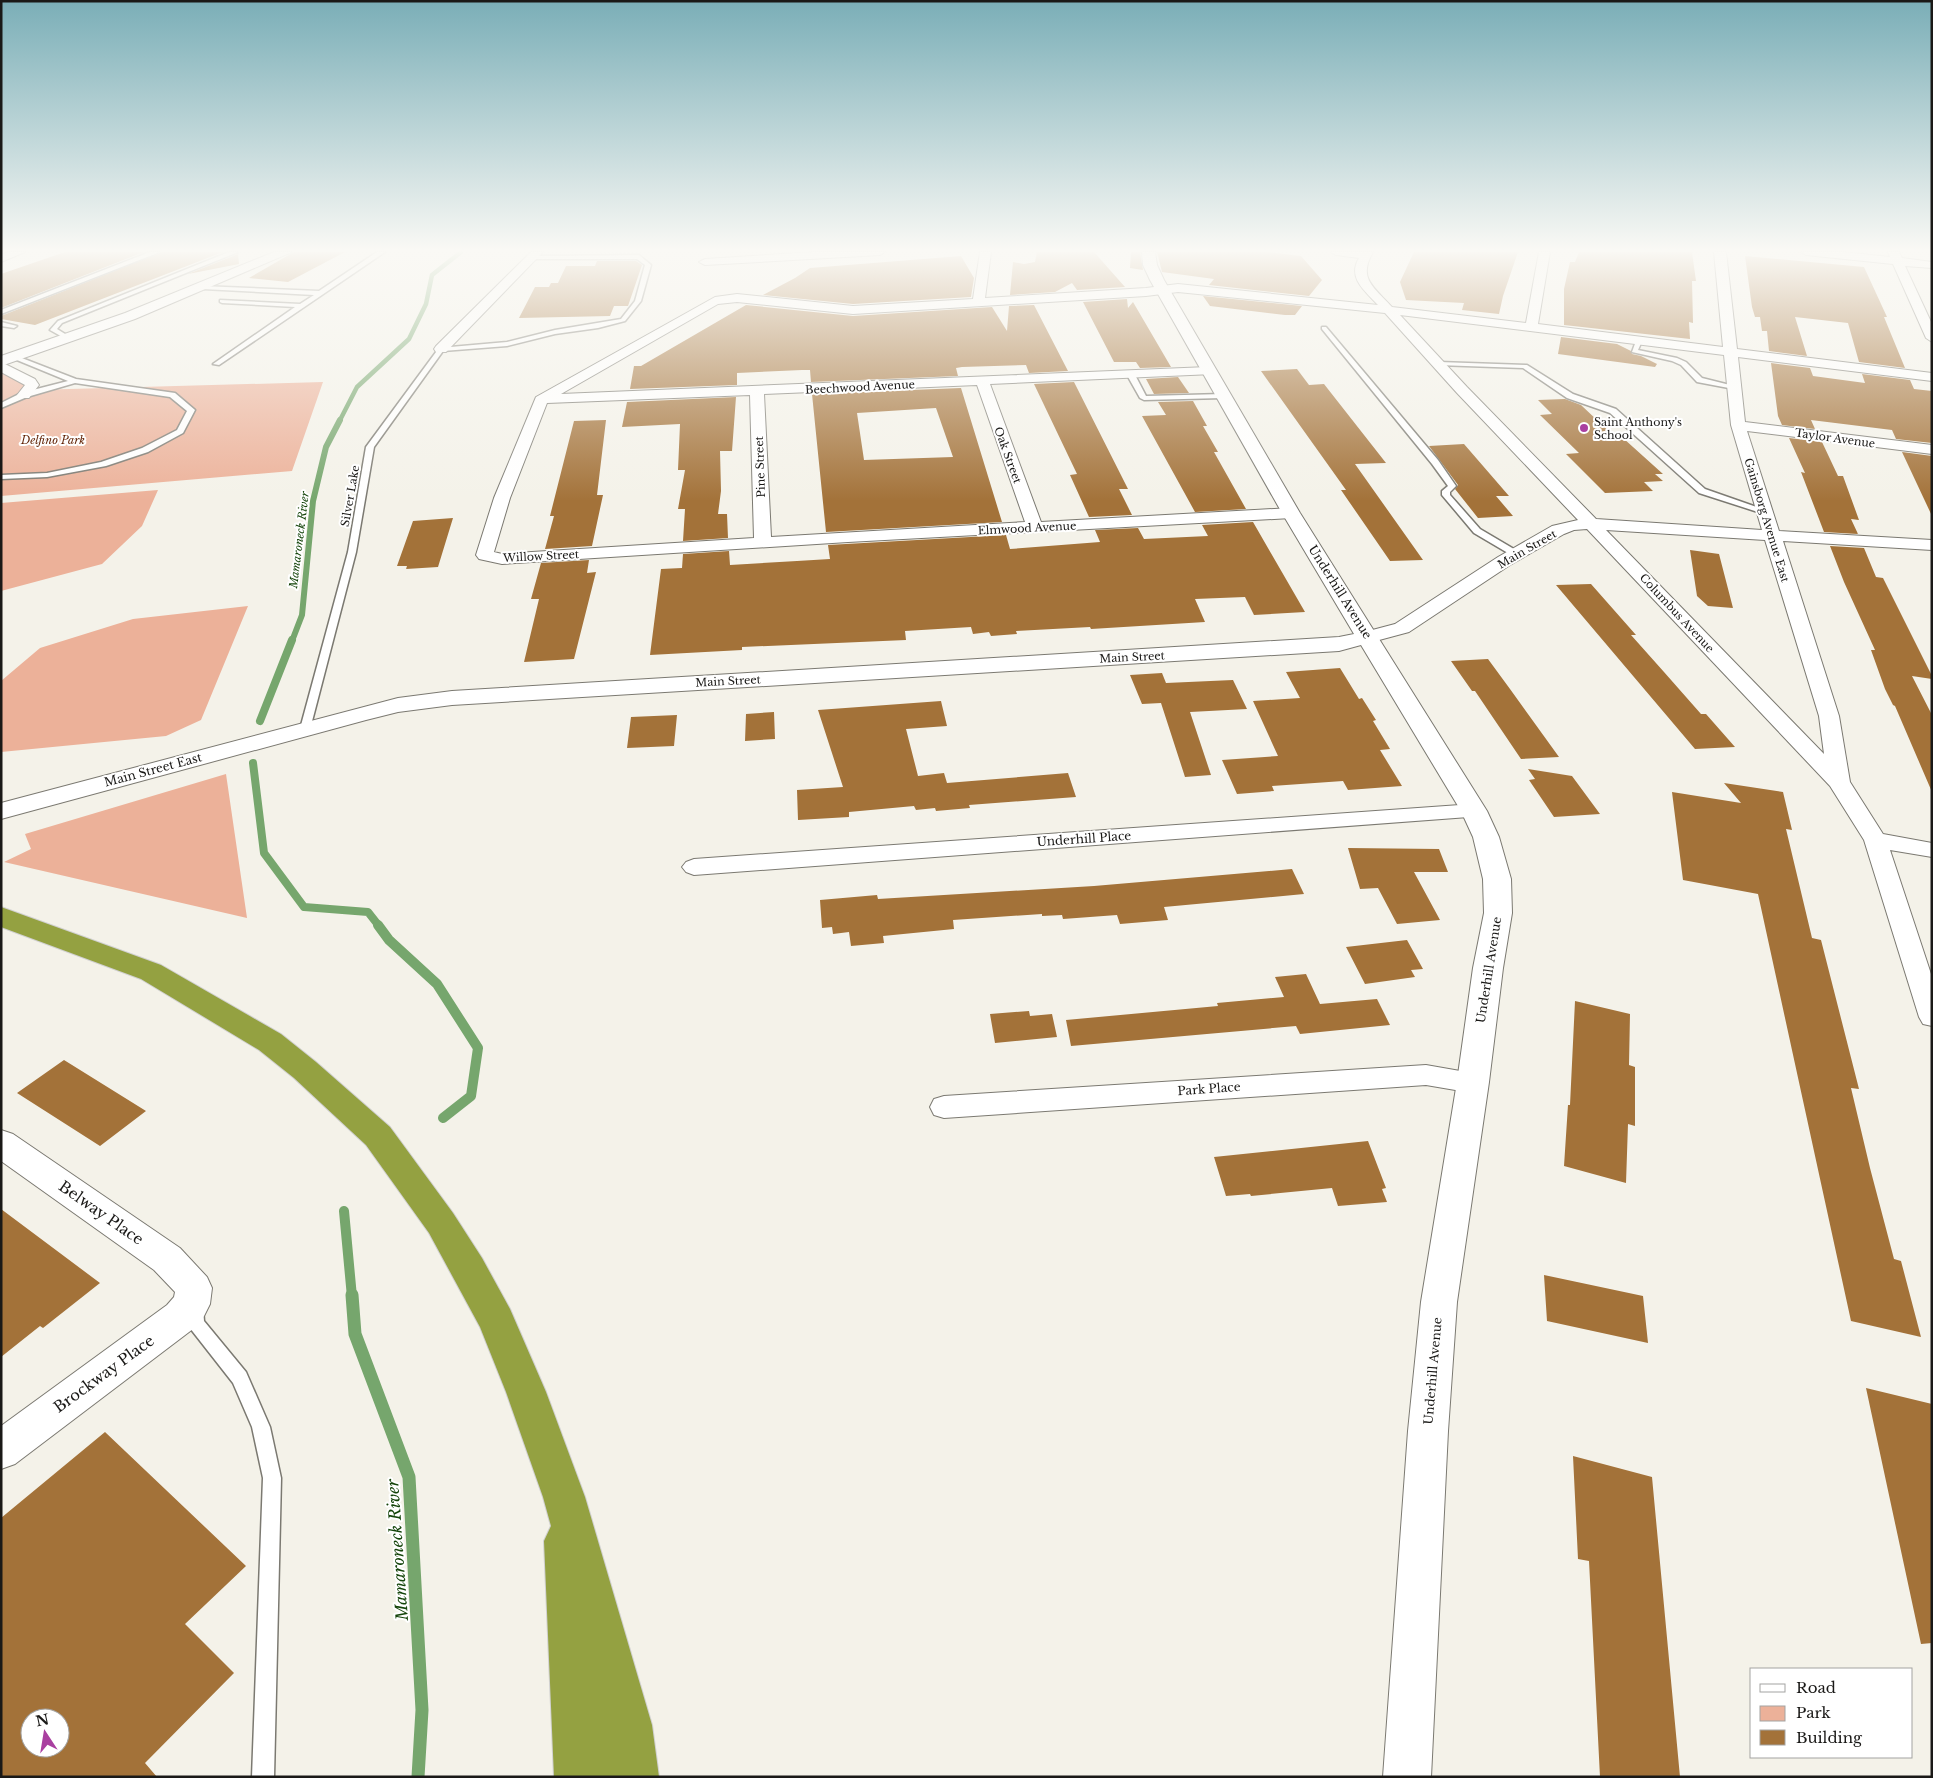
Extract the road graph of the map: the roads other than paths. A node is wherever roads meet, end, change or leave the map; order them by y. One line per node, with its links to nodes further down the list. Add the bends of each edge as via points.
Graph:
1 (62, 335): 12 (lane)
2 (76, 335): 12 (street)
3 (260, 335): 17 (lane)
4 (455, 335): 14 (street)
5 (542, 335): 14 (lane, via 507,344)
6 (657, 335): 28 (street)
7 (1188, 335): 24 (street, Underhill Avenue)
8 (1330, 335): 40 (lane, via 1435,462 1452,486 1446,495 1467,521 1477,531)
9 (1413, 335): 18 (street, Columbus Avenue)
10 (1589, 335): 13 (street)
11 (1729, 335): 15 (street, Gainsborg Avenue East)
12 (68, 338): 16 (street)
13 (1639, 341): 15 (street); 25 (lane, via 1634,351 1638,353 1666,357 1685,365 1695,378)
14 (441, 349): 42 (lane, Silver Lake, via 370,447 352,552)
15 (1731, 352): 21 (street); 25 (street, Gainsborg Avenue East)
16 (8, 359): 22 (lane)
17 (217, 364)
18 (1439, 364): 33 (lane, via 1525,366 1570,396 1613,411 1702,491); 35 (street, Columbus Avenue)
19 (1, 366): 27 (street, via 30,382 32,385)
20 (1131, 375): 23 (street, Beechwood Avenue); 24 (street, Beechwood Avenue); 24 (lane, via 1144,398)
21 (1932, 377)
22 (75, 381): 27 (lane); 32 (lane, via 172,395 191,410 180,431 145,450 103,464 47,475)
23 (982, 381): 26 (street, Beechwood Avenue); 36 (street, Oak Street)
24 (1216, 383): 34 (street, Underhill Avenue)
25 (1734, 387): 30 (street, Gainsborg Avenue East)
26 (757, 391): 28 (street, Beechwood Avenue); 38 (street, Pine Street)
27 (24, 395): 29 (lane)
28 (541, 400): 38 (street, Willow Street, via 502,498 485,555 502,559)
29 (1, 406)
30 (1738, 425): 31 (street, Taylor Avenue); 33 (street, Gainsborg Avenue East)
31 (1932, 450)
32 (1, 477)
33 (1764, 511): 37 (street, Gainsborg Avenue East)
34 (1291, 513): 36 (street, Elmwood Avenue); 41 (street, Underhill Avenue)
35 (1592, 524): 37 (street, Main Street); 40 (street, Main Street, via 1558,530); 43 (street, Columbus Avenue)
36 (1035, 528): 38 (street, Elmwood Avenue)
37 (1771, 534): 39 (street, Main Street); 43 (street, Gainsborg Avenue East, via 1829,716)
38 (763, 543)
39 (1932, 545)
40 (1516, 554): 41 (street, Main Street, via 1402,628)
41 (1368, 637): 42 (street, Main Street, via 1339,644 452,698 398,705); 44 (street, Underhill Avenue)
42 (305, 729): 45 (street, Main Street East)
43 (1839, 782): 46 (street, Columbus Avenue)
44 (1474, 810): 48 (street, Underhill Place); 51 (street, Underhill Avenue, via 1498,879 1498,913)
45 (1, 811)
46 (1875, 840): 47 (street); 50 (street, Columbus Avenue)
47 (1932, 850)
48 (694, 867)
49 (1, 916): 56 (highway, via 151,972 270,1042 378,1136 441,1223 497,1322)
50 (1932, 1017)
51 (1473, 1082): 52 (street, Park Place, via 1426,1075); 61 (street, Underhill Avenue, via 1439,1302)
52 (944, 1107)
53 (1, 1144): 54 (street, Belway Place, via 167,1259)
54 (194, 1288): 55 (street, Brockway Place, via 191,1304 180,1317); 57 (lane, via 195,1323 240,1378 261,1427 272,1478)
55 (1, 1450)
56 (564, 1497): 58 (highway); 59 (highway); 60 (highway, via 629,1725)
57 (264, 1777)
58 (578, 1777)
59 (606, 1777)
60 (636, 1777)
61 (1407, 1777)

